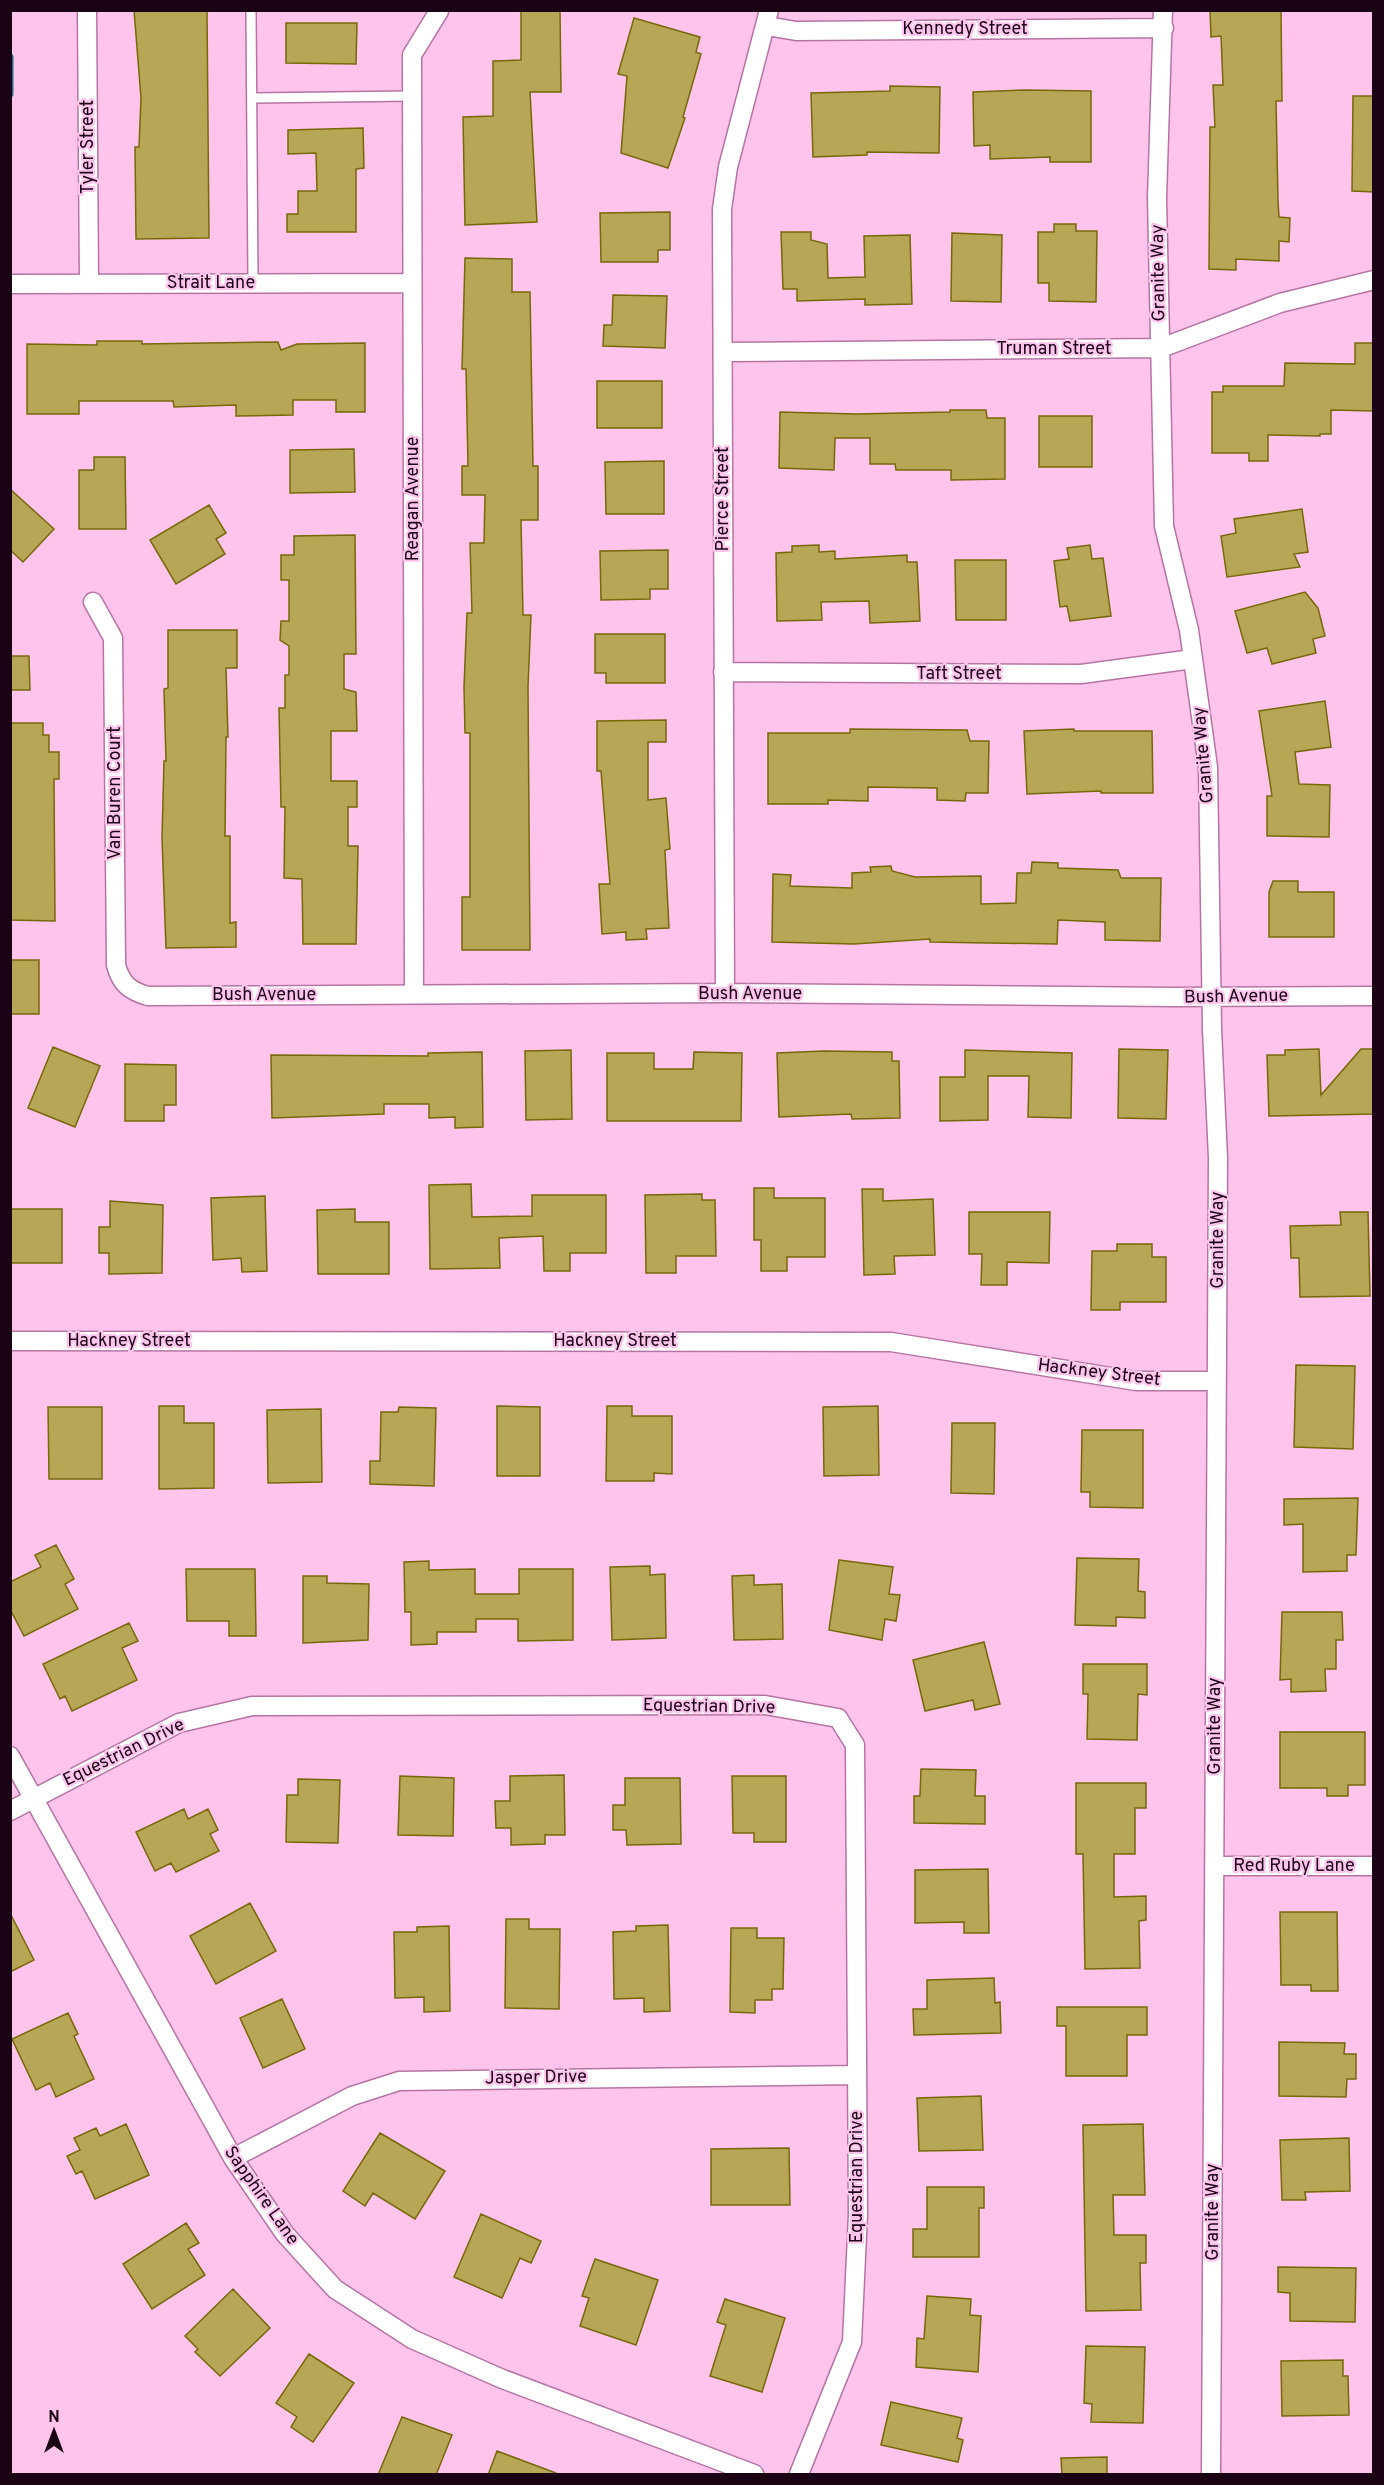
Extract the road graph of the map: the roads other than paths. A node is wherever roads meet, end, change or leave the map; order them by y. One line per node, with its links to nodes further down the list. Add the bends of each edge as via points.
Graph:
1 (87, 10): 12 (street, Tyler Street)
2 (251, 10): 7 (lane)
3 (439, 11): 6 (street, Reagan Avenue, via 412,55)
4 (768, 18): 5 (street, Kennedy Street, via 796,31); 14 (street, Pierce Street, via 728,167 723,208)
5 (1164, 20): 13 (street, Granite Way, via 1157,198)
6 (411, 96): 7 (lane); 10 (street, Reagan Avenue)
7 (252, 98): 9 (lane)
8 (1374, 280): 13 (street, Truman Street, via 1280,303)
9 (253, 282): 10 (street, Strait Lane); 12 (street, Strait Lane)
10 (412, 283): 20 (street, Reagan Avenue)
11 (10, 284): 12 (street, Strait Lane)
12 (89, 284)
13 (1161, 348): 14 (street, Truman Street); 16 (street, Granite Way, via 1164,526 1190,630)
14 (723, 352): 17 (street, Pierce Street)
15 (93, 602): 18 (street, Van Buren Court, via 114,638 116,965)
16 (1193, 658): 17 (street, Taft Street, via 1081,674); 22 (street, Granite Way, via 1208,766)
17 (723, 672): 19 (street, Pierce Street)
18 (127, 987): 20 (street, Bush Avenue, via 148,996)
19 (725, 993): 20 (street, Bush Avenue); 22 (street, Bush Avenue)
20 (414, 994)
21 (1374, 996): 22 (street, Bush Avenue)
22 (1212, 997): 24 (street, Granite Way, via 1218,1158)
23 (10, 1341): 24 (street, Hackney Street, via 891,1342 1136,1381)
24 (1217, 1381): 28 (street, Granite Way)
25 (10, 1756): 26 (street, Sapphire Lane)
26 (33, 1798): 27 (street, Equestrian Drive); 30 (street, Equestrian Drive, via 179,1723 252,1706 765,1705 838,1718 855,1745); 31 (street, Sapphire Lane)
27 (10, 1811)
28 (1214, 1866): 29 (street, Red Ruby Lane); 34 (street, Granite Way)
29 (1374, 1866)
30 (857, 2074): 31 (street, Jasper Drive, via 399,2081 352,2096); 33 (street, Equestrian Drive, via 858,2214 852,2342)
31 (232, 2158): 32 (street, Sapphire Lane, via 285,2234 336,2289 412,2339 522,2386)
32 (754, 2475)
33 (799, 2475)
34 (1211, 2475)

